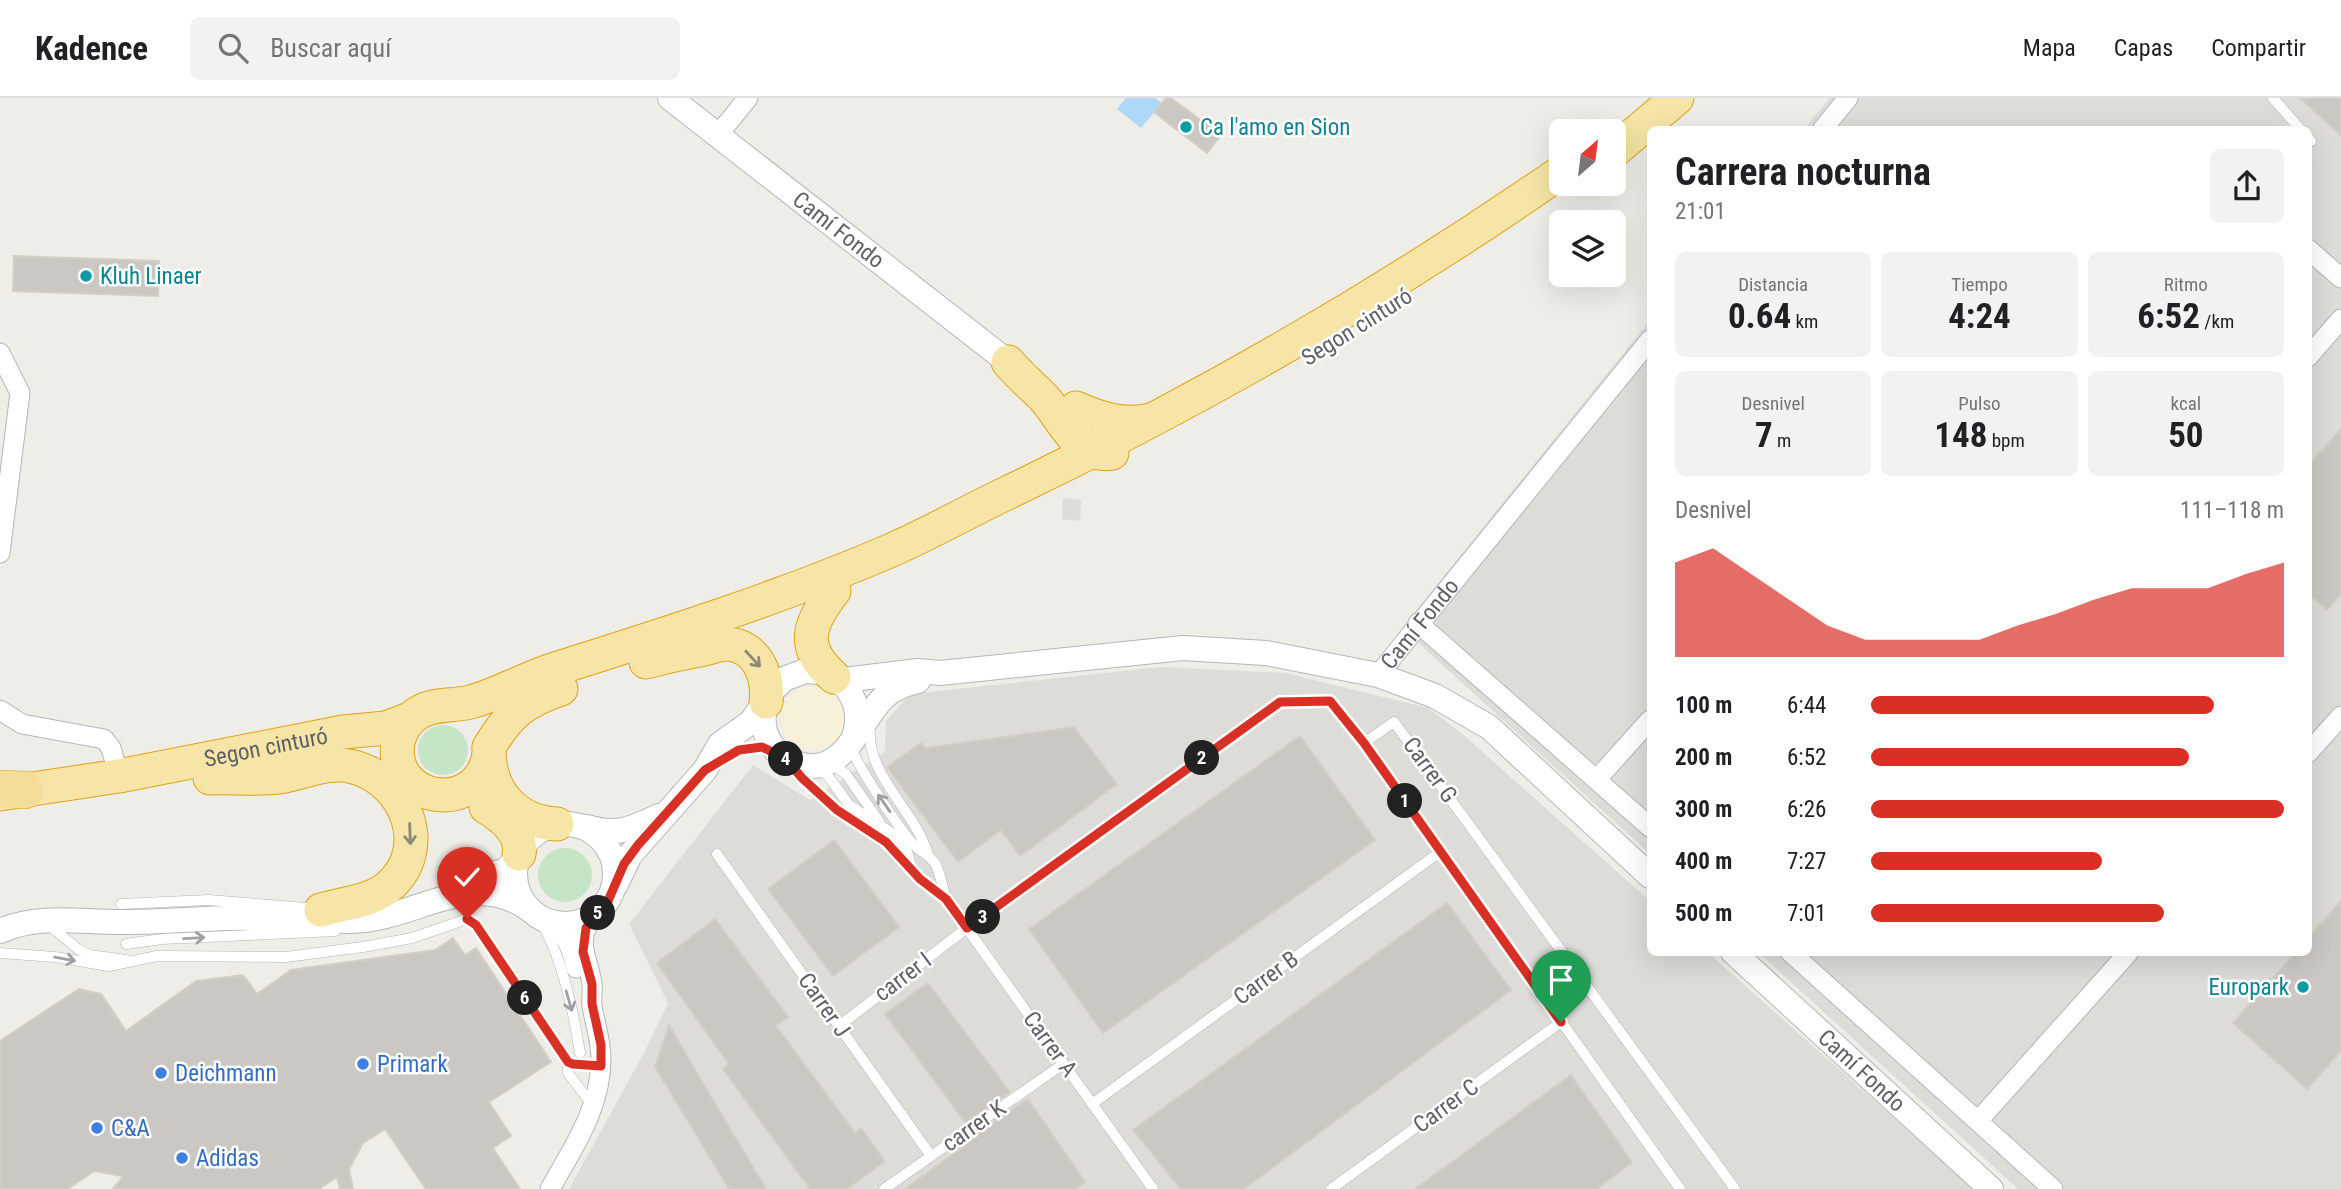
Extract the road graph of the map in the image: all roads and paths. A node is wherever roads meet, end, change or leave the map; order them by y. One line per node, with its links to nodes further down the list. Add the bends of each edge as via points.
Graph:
1 (670, 98): 10 (street, Camí Fondo)
2 (748, 98): 10 (street)
3 (1670, 98): 9 (highway)
4 (1677, 98): 11 (highway)
5 (1848, 98): 7 (street)
6 (2273, 98): 8 (lane)
7 (1825, 126)
8 (2298, 126)
9 (1626, 128)
10 (718, 136): 21 (street, Camí Fondo)
11 (1626, 141)
12 (1549, 180): 23 (highway, Segon cinturó, via 1389,286)
13 (1553, 196): 16 (highway, Segon cinturó)
14 (2312, 253): 15 (street)
15 (2341, 278)
16 (1399, 302): 24 (highway, via 1341,327 1114,452); 25 (highway, Segon cinturó, via 1241,397 1134,454)
17 (2341, 320): 20 (street)
18 (1647, 344): 28 (street, Camí Fondo)
19 (0, 353): 26 (street, via 20,393)
20 (2312, 353)
21 (1008, 362): 22 (highway, via 1029,372)
22 (1064, 408): 23 (highway, via 1123,422); 24 (highway, via 1091,425 1094,434); 25 (highway, via 1042,463 968,502)
23 (1163, 416): 24 (highway, Segon cinturó)
24 (1081, 458): 25 (highway)
25 (928, 542): 27 (highway); 34 (highway, via 885,553 728,614 547,672 473,701)
26 (0, 553)
27 (834, 591): 29 (highway); 32 (highway, via 816,616 811,643 819,663)
28 (1418, 623): 31 (street, Camí Fondo); 50 (street)
29 (667, 656): 33 (highway, one-way to 33, via 725,644 743,649 763,670); 43 (highway, via 523,705 504,723)
30 (940, 673): 31 (street, via 1183,648 1266,653); 32 (street); 35 (street, via 896,688)
31 (1378, 675): 62 (street, Camí Fondo, via 1435,695 1489,727)
32 (834, 677): 33 (street, via 798,673 778,684); 40 (street, via 855,702 857,726)
33 (766, 702): 44 (street, via 765,732); 46 (street, via 751,722 720,744)
34 (449, 705): 38 (highway, via 428,707); 43 (highway, via 476,719)
35 (874, 709): 40 (street); 60 (lane, via 869,732 872,753)
36 (0, 710): 48 (street, via 22,724 104,739)
37 (2341, 716): 42 (street)
38 (410, 719): 47 (highway, via 398,744); 48 (highway, Segon cinturó, via 386,728)
39 (1647, 723): 50 (street)
40 (852, 741): 45 (street, via 841,754); 60 (lane, one-way to 40, via 914,845 865,775 851,751)
41 (1364, 743): 57 (lane, Carrer G); 72 (lane, carrer I, via 1330,701 1280,702); 96 (lane, Carrer G, via 1394,722)
42 (2312, 748)
43 (489, 751): 52 (highway, via 475,783); 55 (highway, via 495,784 506,802 533,819)
44 (783, 756): 45 (street, via 795,763); 46 (street, via 762,747 745,748); 61 (lane, via 837,810 880,836)
45 (816, 765): 56 (lane, via 849,805); 56 (lane, via 843,770)
46 (705, 770): 53 (street)
47 (403, 772): 49 (highway, via 377,756 344,750); 52 (highway, via 425,792)
48 (119, 776): 51 (highway, Segon cinturó)
49 (210, 778): 51 (highway, via 87,798); 67 (highway, one-way to 67, via 279,777 340,764 373,775 397,796 410,822 412,840 399,876 369,898)
50 (1597, 779): 54 (street)
51 (6, 796)
52 (447, 796): 59 (highway, via 479,804 502,818 519,840)
53 (666, 813): 55 (street, via 620,832); 63 (street, via 630,855)
54 (1647, 824)
55 (569, 825): 59 (street, via 534,834); 63 (street, via 597,834 608,847 616,869)
56 (889, 830): 61 (lane, via 907,851)
57 (1440, 852): 81 (lane, Carrer G); 87 (lane, Carrer B)
58 (717, 854): 82 (lane, Carrer J)
59 (518, 855): 67 (street, via 505,871 457,881 403,902 350,911); 69 (street, via 515,879 519,895)
60 (929, 855): 65 (lane)
61 (911, 867): 65 (lane)
62 (1647, 873)
63 (615, 886): 68 (street)
64 (467, 894): 69 (street, via 495,893); 71 (street, via 352,921); 74 (lane, one-way to 64, via 359,929 428,914)
65 (946, 899): 72 (lane, Carrer A)
66 (121, 904): 67 (lane, via 209,900)
67 (321, 910): 71 (street)
68 (597, 913): 69 (street, via 559,924); 80 (street, via 583,941)
69 (538, 915): 80 (street, via 568,940 581,988); 83 (lane, one-way to 83, via 554,950)
70 (42, 919): 71 (street); 73 (street); 75 (street); 79 (lane, via 89,955)
71 (276, 919)
72 (967, 928): 82 (lane, carrer I); 85 (lane, Carrer A)
73 (0, 931)
74 (126, 944)
75 (0, 951): 79 (lane, one-way to 79, via 109,966)
76 (1737, 956): 97 (street, Camí Fondo)
77 (1794, 956): 89 (street)
78 (2125, 956): 89 (street)
79 (130, 960): 84 (lane, via 321,953 412,938 467,919 476,925)
80 (592, 1004): 86 (street)
81 (1561, 1022): 94 (lane, Carrer C); 95 (lane, Carrer G)
82 (839, 1026): 90 (lane, Carrer J)
83 (580, 1053)
84 (568, 1062): 86 (lane); 88 (lane, via 568,1073)
85 (1063, 1063): 87 (lane, Carrer A); 90 (lane, carrer K)
86 (601, 1066): 88 (street)
87 (1092, 1104): 93 (lane, Carrer A)
88 (593, 1107): 91 (street)
89 (1978, 1121): 98 (street)
90 (931, 1156): 92 (lane, carrer K)
91 (550, 1189)
92 (884, 1189)
93 (1153, 1189)
94 (1331, 1189)
95 (1679, 1189)
96 (1735, 1189)
97 (1991, 1189)
98 (2053, 1189)

